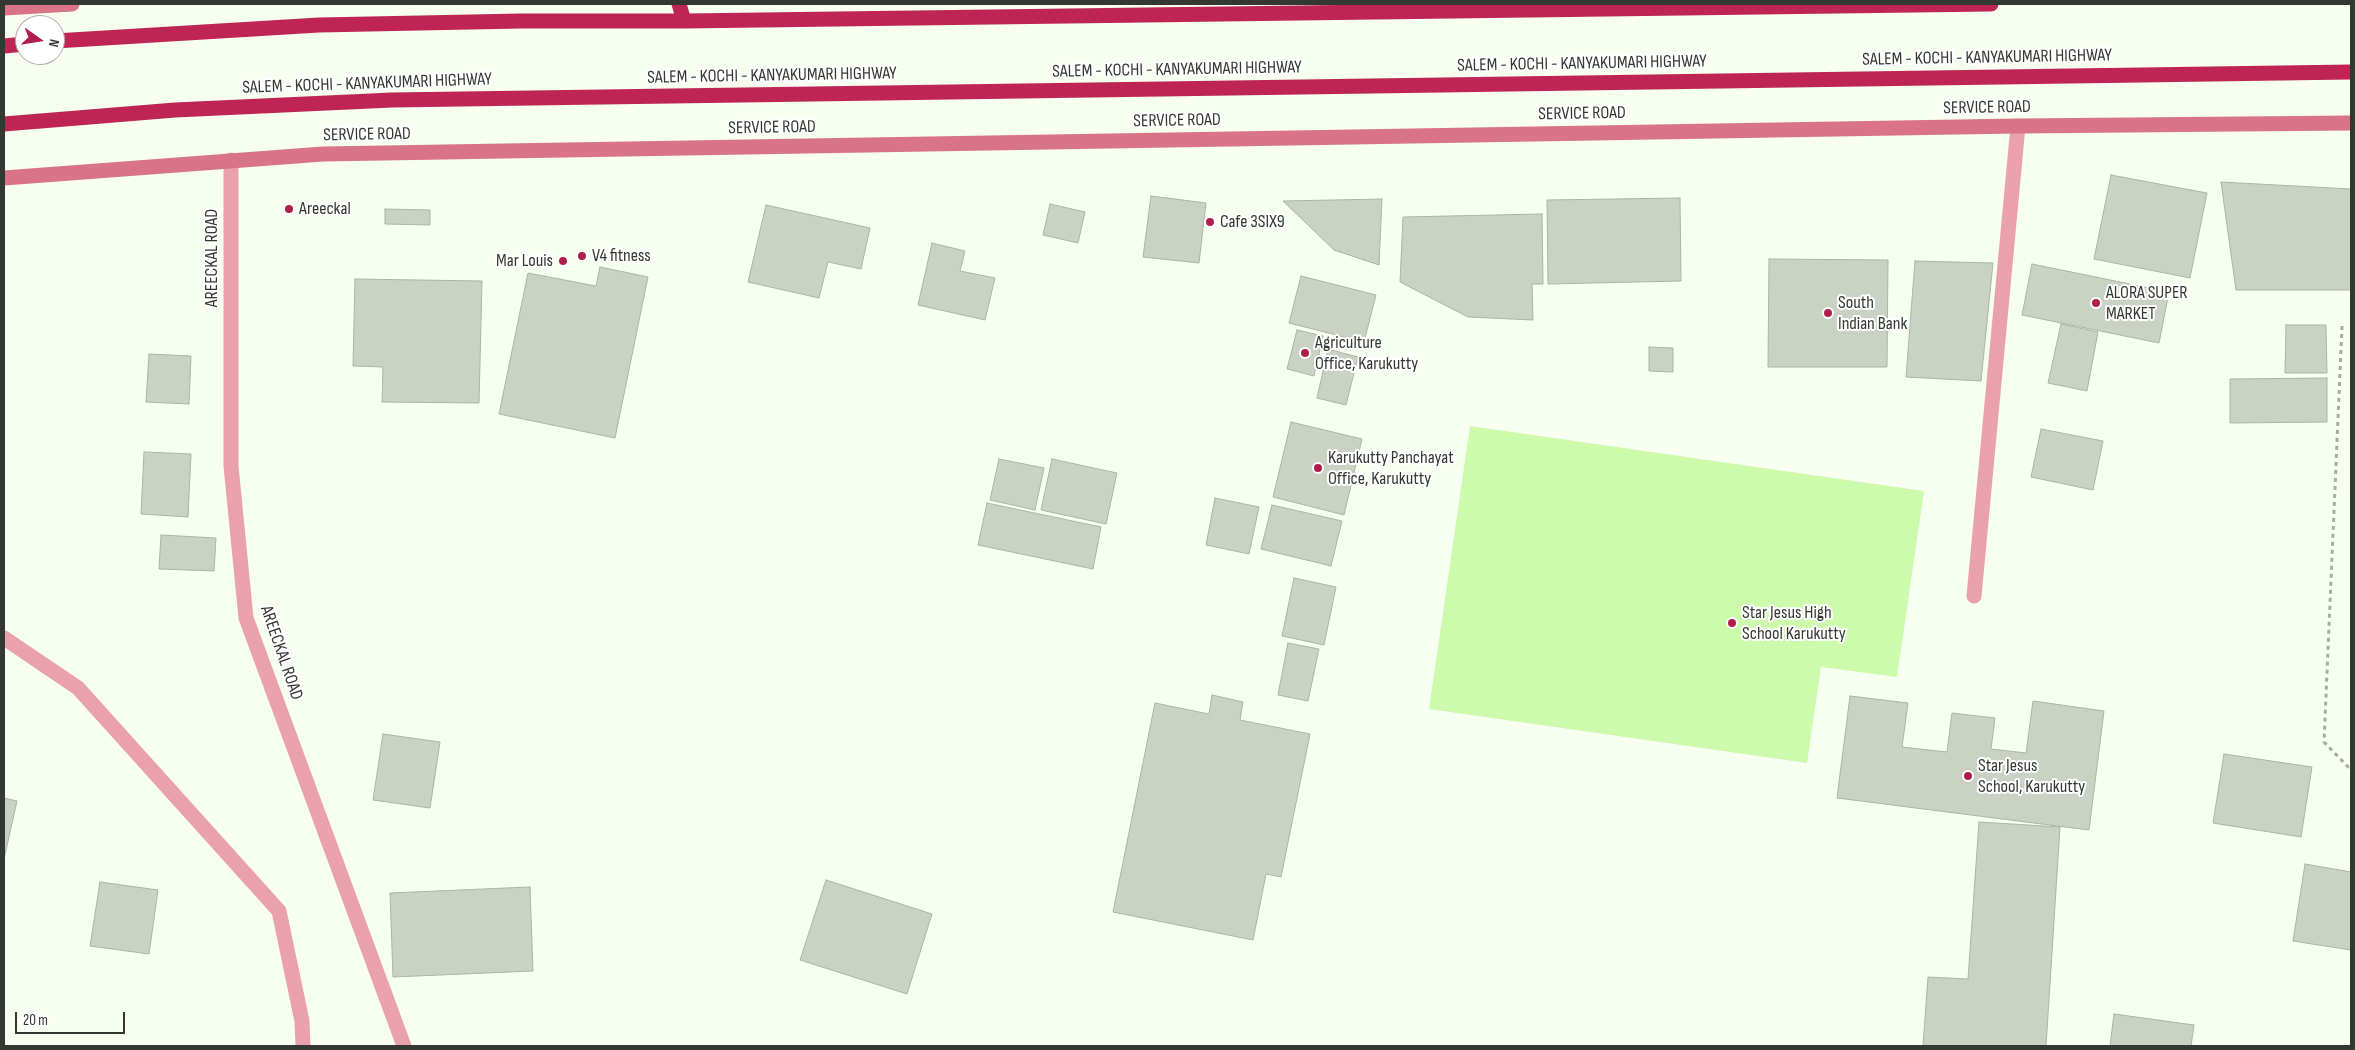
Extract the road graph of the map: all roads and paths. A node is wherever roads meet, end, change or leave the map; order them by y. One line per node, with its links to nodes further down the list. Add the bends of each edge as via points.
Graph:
1 (72, 4): 4 (street)
2 (680, 4): 5 (highway)
3 (1991, 4): 5 (highway)
4 (4, 8)
5 (684, 22): 6 (highway, via 521,20 320,25)
6 (65, 41)
7 (2351, 72): 9 (highway, SALEM - KOCHI - KANYAKUMARI HIGHWAY, via 392,100 175,110)
8 (2351, 123): 10 (street, SERVICE ROAD)
9 (4, 124)
10 (2018, 126): 11 (street, SERVICE ROAD, via 323,154); 14 (street)
11 (230, 160): 12 (street, SERVICE ROAD); 18 (street, AREECKAL ROAD, via 231,466 246,618)
12 (4, 178)
13 (2342, 326): 16 (path, via 2324,742)
14 (1974, 596)
15 (4, 638): 17 (street, via 78,688 279,911 302,1021)
16 (2351, 770)
17 (303, 1046)
18 (404, 1046)

